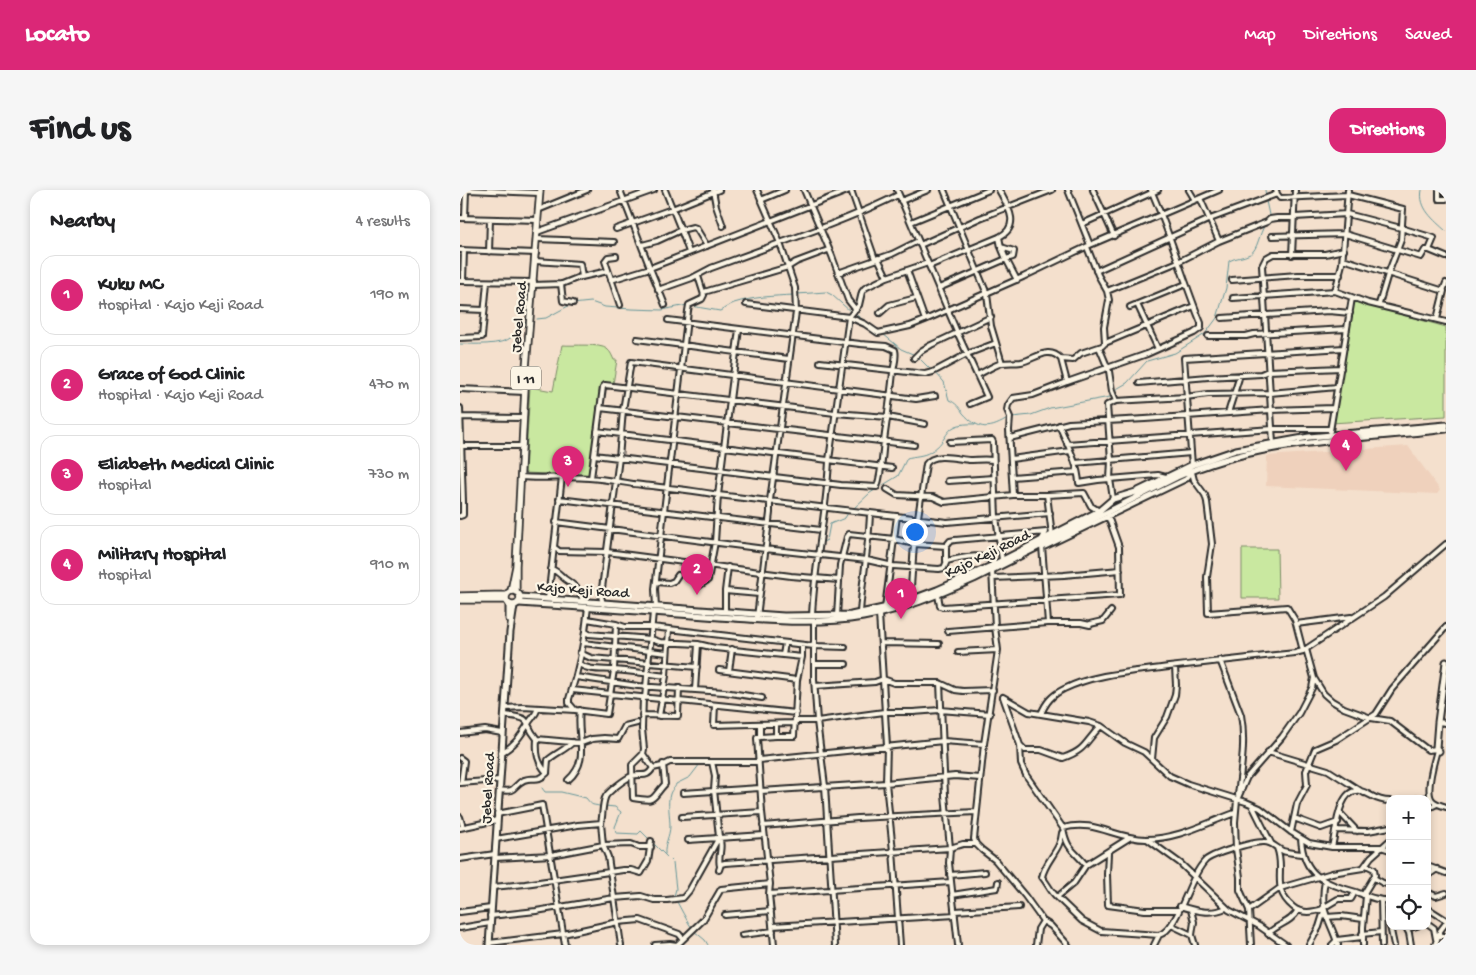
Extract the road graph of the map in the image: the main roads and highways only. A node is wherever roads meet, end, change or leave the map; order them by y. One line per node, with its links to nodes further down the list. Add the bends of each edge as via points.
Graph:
1 (539, 192): 8 (main road, Jebel Road / I 11)
2 (1446, 425): 4 (main road, Kajo Keji Road, via 1330,432)
3 (1446, 429): 4 (main road, Kajo Keji Road)
4 (1310, 439): 5 (main road, Kajo Keji Road, via 1196,468); 5 (main road, Kajo Keji Road, via 1236,450 1192,465 1136,492 1113,499 1099,511 1052,535)
5 (1042, 544): 7 (main road, Kajo Keji Road); 7 (main road, Kajo Keji Road, via 938,595)
6 (460, 596): 8 (main road)
7 (928, 596): 12 (main road, Kajo Keji Road, via 860,613); 12 (main road, Kajo Keji Road, via 861,618)
8 (513, 599): 9 (main road); 10 (main road, Kajo Keji Road, via 588,608); 10 (main road, Kajo Keji Road, via 548,599); 15 (main road, Jebel Road)
9 (460, 600)
10 (654, 610): 11 (main road, Kajo Keji Road); 11 (main road, Kajo Keji Road)
11 (757, 616): 12 (main road, Kajo Keji Road)
12 (813, 618)
13 (1446, 663): 14 (main road, via 1438,722)
14 (1438, 750)
15 (489, 944)

